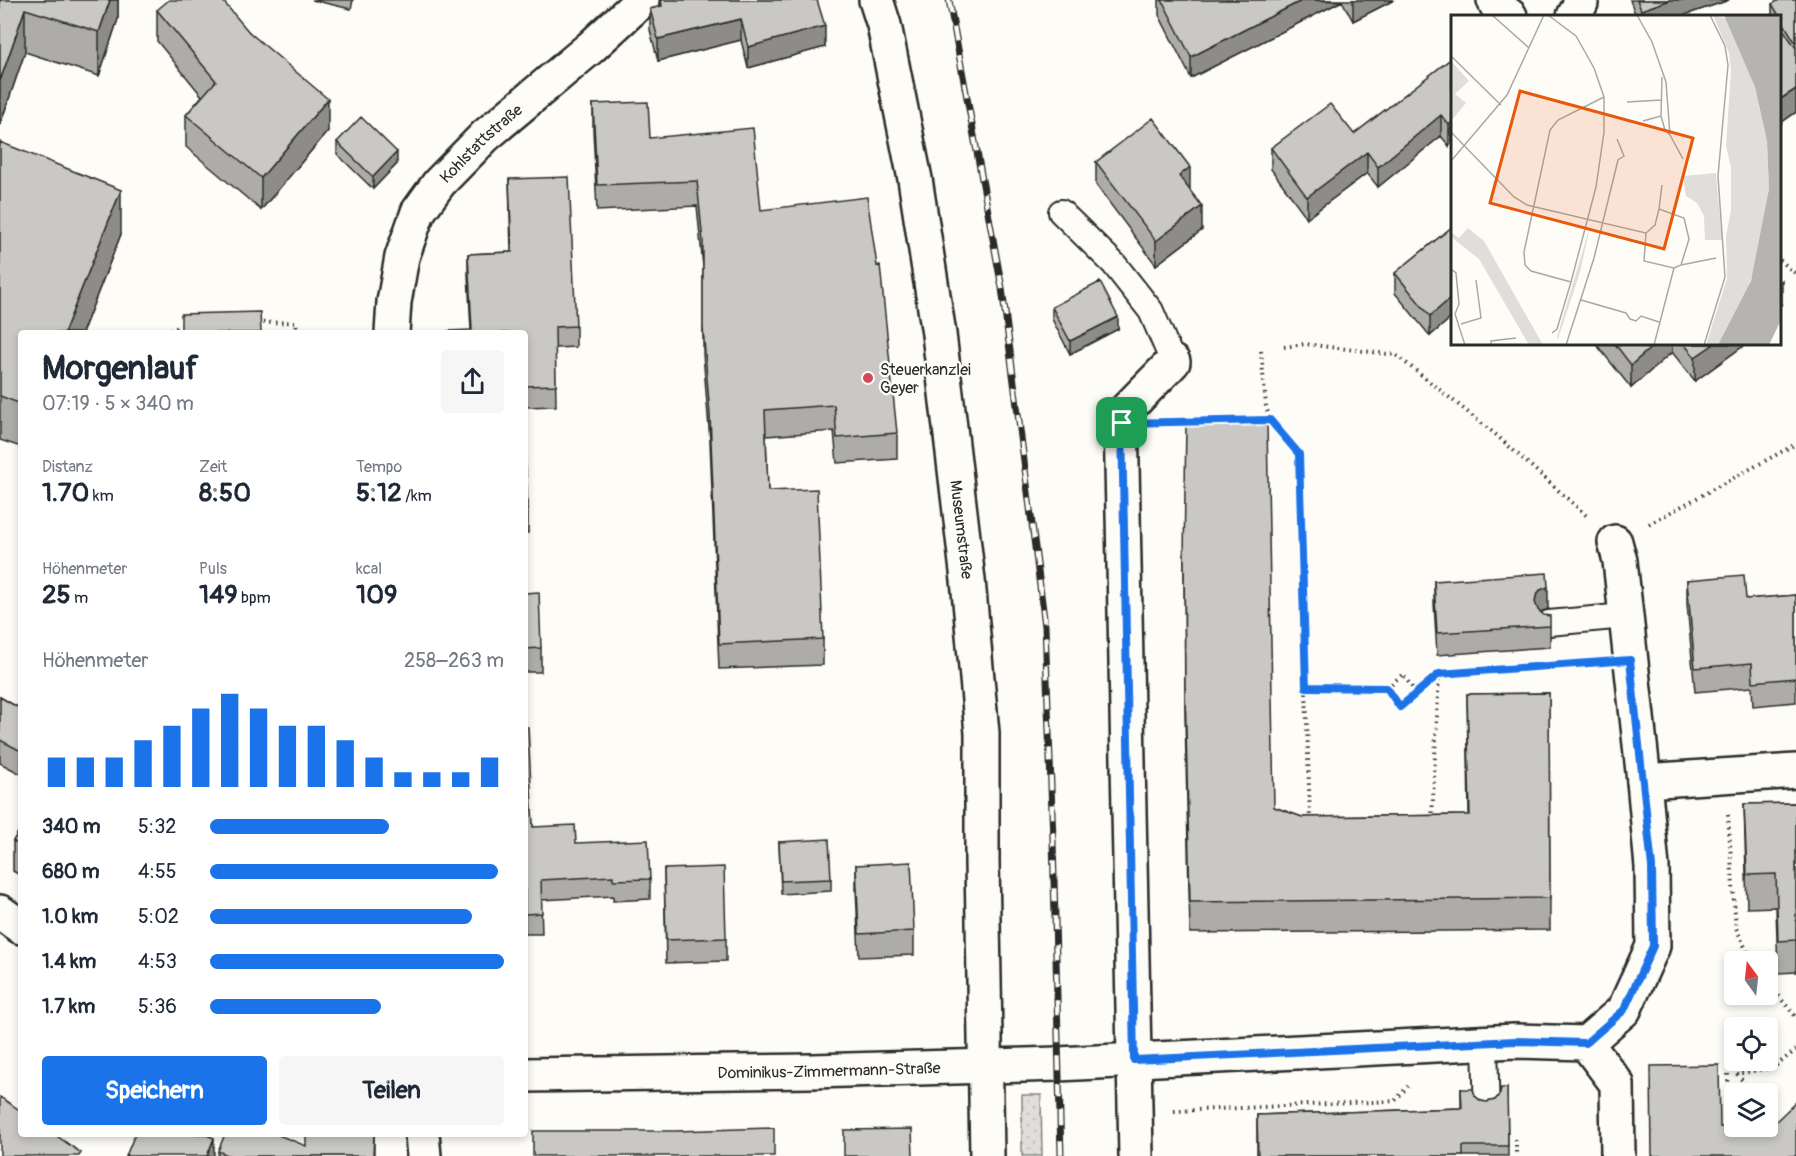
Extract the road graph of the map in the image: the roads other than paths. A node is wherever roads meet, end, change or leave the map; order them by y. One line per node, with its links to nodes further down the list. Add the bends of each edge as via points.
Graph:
1 (642, 0): 8 (street, Kohlstattstraße, via 485,136 439,183 418,212 402,257)
2 (876, 0): 20 (street, Museumstraße, via 917,190 941,345 968,580 982,734)
3 (1494, 0): 5 (street)
4 (1580, 0): 6 (street)
5 (1509, 15)
6 (1575, 15)
7 (1060, 212): 9 (lane, via 1114,264 1151,312)
8 (392, 330)
9 (1173, 362): 19 (street, via 1122,414)
10 (1615, 542): 11 (street)
11 (1624, 616): 12 (lane); 14 (street)
12 (1549, 623)
13 (1796, 771): 14 (street)
14 (1644, 781): 18 (street, via 1652,867 1653,946 1624,1010)
15 (0, 912): 16 (street)
16 (18, 925)
17 (1485, 1043): 18 (street, Dominikus-Zimmermann-Straße); 19 (street, Dominikus-Zimmermann-Straße); 22 (lane)
18 (1586, 1043): 27 (street, via 1617,1084)
19 (1134, 1060): 20 (street, Dominikus-Zimmermann-Straße); 26 (street)
20 (986, 1066): 21 (street, Dominikus-Zimmermann-Straße); 25 (street)
21 (528, 1075)
22 (1486, 1118)
23 (422, 1137): 24 (street)
24 (424, 1156)
25 (987, 1156)
26 (1136, 1156)
27 (1618, 1156)

